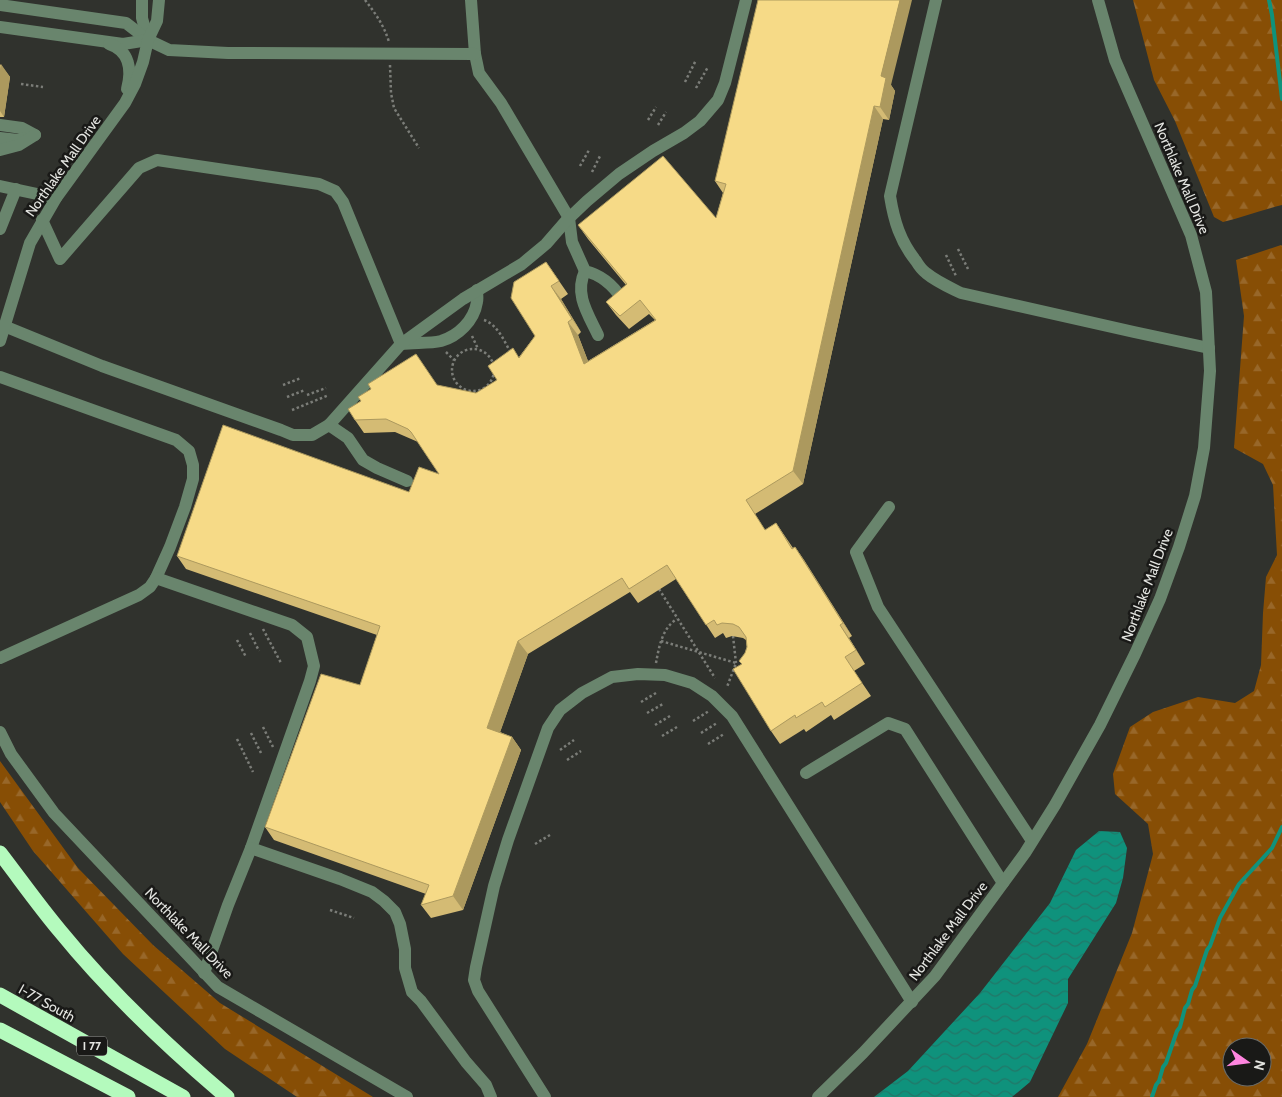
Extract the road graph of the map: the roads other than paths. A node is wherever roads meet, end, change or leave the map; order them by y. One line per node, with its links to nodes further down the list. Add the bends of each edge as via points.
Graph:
1 (142, 0): 10 (street, Northlake Mall Drive, via 142,18)
2 (159, 0): 10 (street, Northlake Mall Drive, via 157,21)
3 (471, 0): 11 (street)
4 (746, 0): 21 (street, via 718,100 700,121 619,174)
5 (936, 0): 31 (street, via 890,196 899,234 908,252 924,272 961,293)
6 (1098, 0): 31 (street, Northlake Mall Drive, via 1116,60 1191,235 1206,292)
7 (0, 5): 10 (street, via 126,22)
8 (0, 27): 9 (street)
9 (100, 40): 10 (street, via 123,44); 12 (street, via 121,50 129,64 129,82)
10 (148, 40): 11 (street, via 168,50 228,54); 12 (street, Northlake Mall Drive, via 135,84)
11 (475, 54): 21 (street, via 479,73)
12 (120, 111): 20 (street, Northlake Mall Drive)
13 (0, 125): 15 (street, via 22,128)
14 (0, 132): 15 (street)
15 (35, 135): 16 (street, via 18,140); 17 (street, via 19,145)
16 (0, 138)
17 (0, 150)
18 (0, 186): 19 (street)
19 (16, 189): 20 (street); 23 (street)
20 (56, 198): 22 (street, Northlake Mall Drive)
21 (569, 218): 24 (street, via 572,242); 25 (street, via 522,264)
22 (42, 220): 27 (street, Northlake Mall Drive, via 30,243); 30 (street, via 60,259 139,168 156,160 319,184 335,191 343,202)
23 (0, 229)
24 (586, 271): 26 (street, via 602,276); 28 (street, via 581,280 581,290)
25 (477, 290): 30 (street); 30 (street, via 472,316 453,336 440,341)
26 (622, 299)
27 (3, 323): 29 (street, Northlake Mall Drive); 33 (street, via 102,366 293,434 312,435)
28 (598, 335)
29 (0, 341)
30 (401, 344): 33 (street)
31 (1209, 348): 40 (street, Northlake Mall Drive, via 1204,448 1195,496 1179,547 1131,663 1100,725)
32 (0, 377): 36 (street, via 176,440 188,451 194,479)
33 (329, 425): 34 (street, via 348,438 363,460)
34 (407, 481)
35 (889, 508): 40 (street, via 856,552 878,607)
36 (156, 578): 37 (street, via 139,595); 41 (street, via 292,625 307,637 314,666)
37 (0, 658)
38 (0, 732): 44 (street, Northlake Mall Drive, via 11,754 54,813)
39 (806, 774): 43 (street, via 888,723 905,729)
40 (1032, 842): 43 (street, Northlake Mall Drive)
41 (251, 848): 44 (street); 52 (street, via 372,892 395,912 412,992)
42 (0, 852): 50 (highway, via 85,960 168,1045)
43 (1003, 883): 46 (street, Northlake Mall Drive)
44 (204, 973): 51 (street, Northlake Mall Drive, via 218,988)
45 (0, 995): 49 (highway, I-77 South / I 77)
46 (912, 1002): 53 (street, via 732,716 712,696 692,683 665,676 638,674 612,677 582,693 560,710 548,728 494,886 476,967 474,980 478,991); 54 (street, Northlake Mall Drive)
47 (0, 1030): 48 (highway, I 77)
48 (128, 1097)
49 (183, 1097)
50 (226, 1097)
51 (407, 1097)
52 (492, 1097)
53 (545, 1097)
54 (818, 1097)

